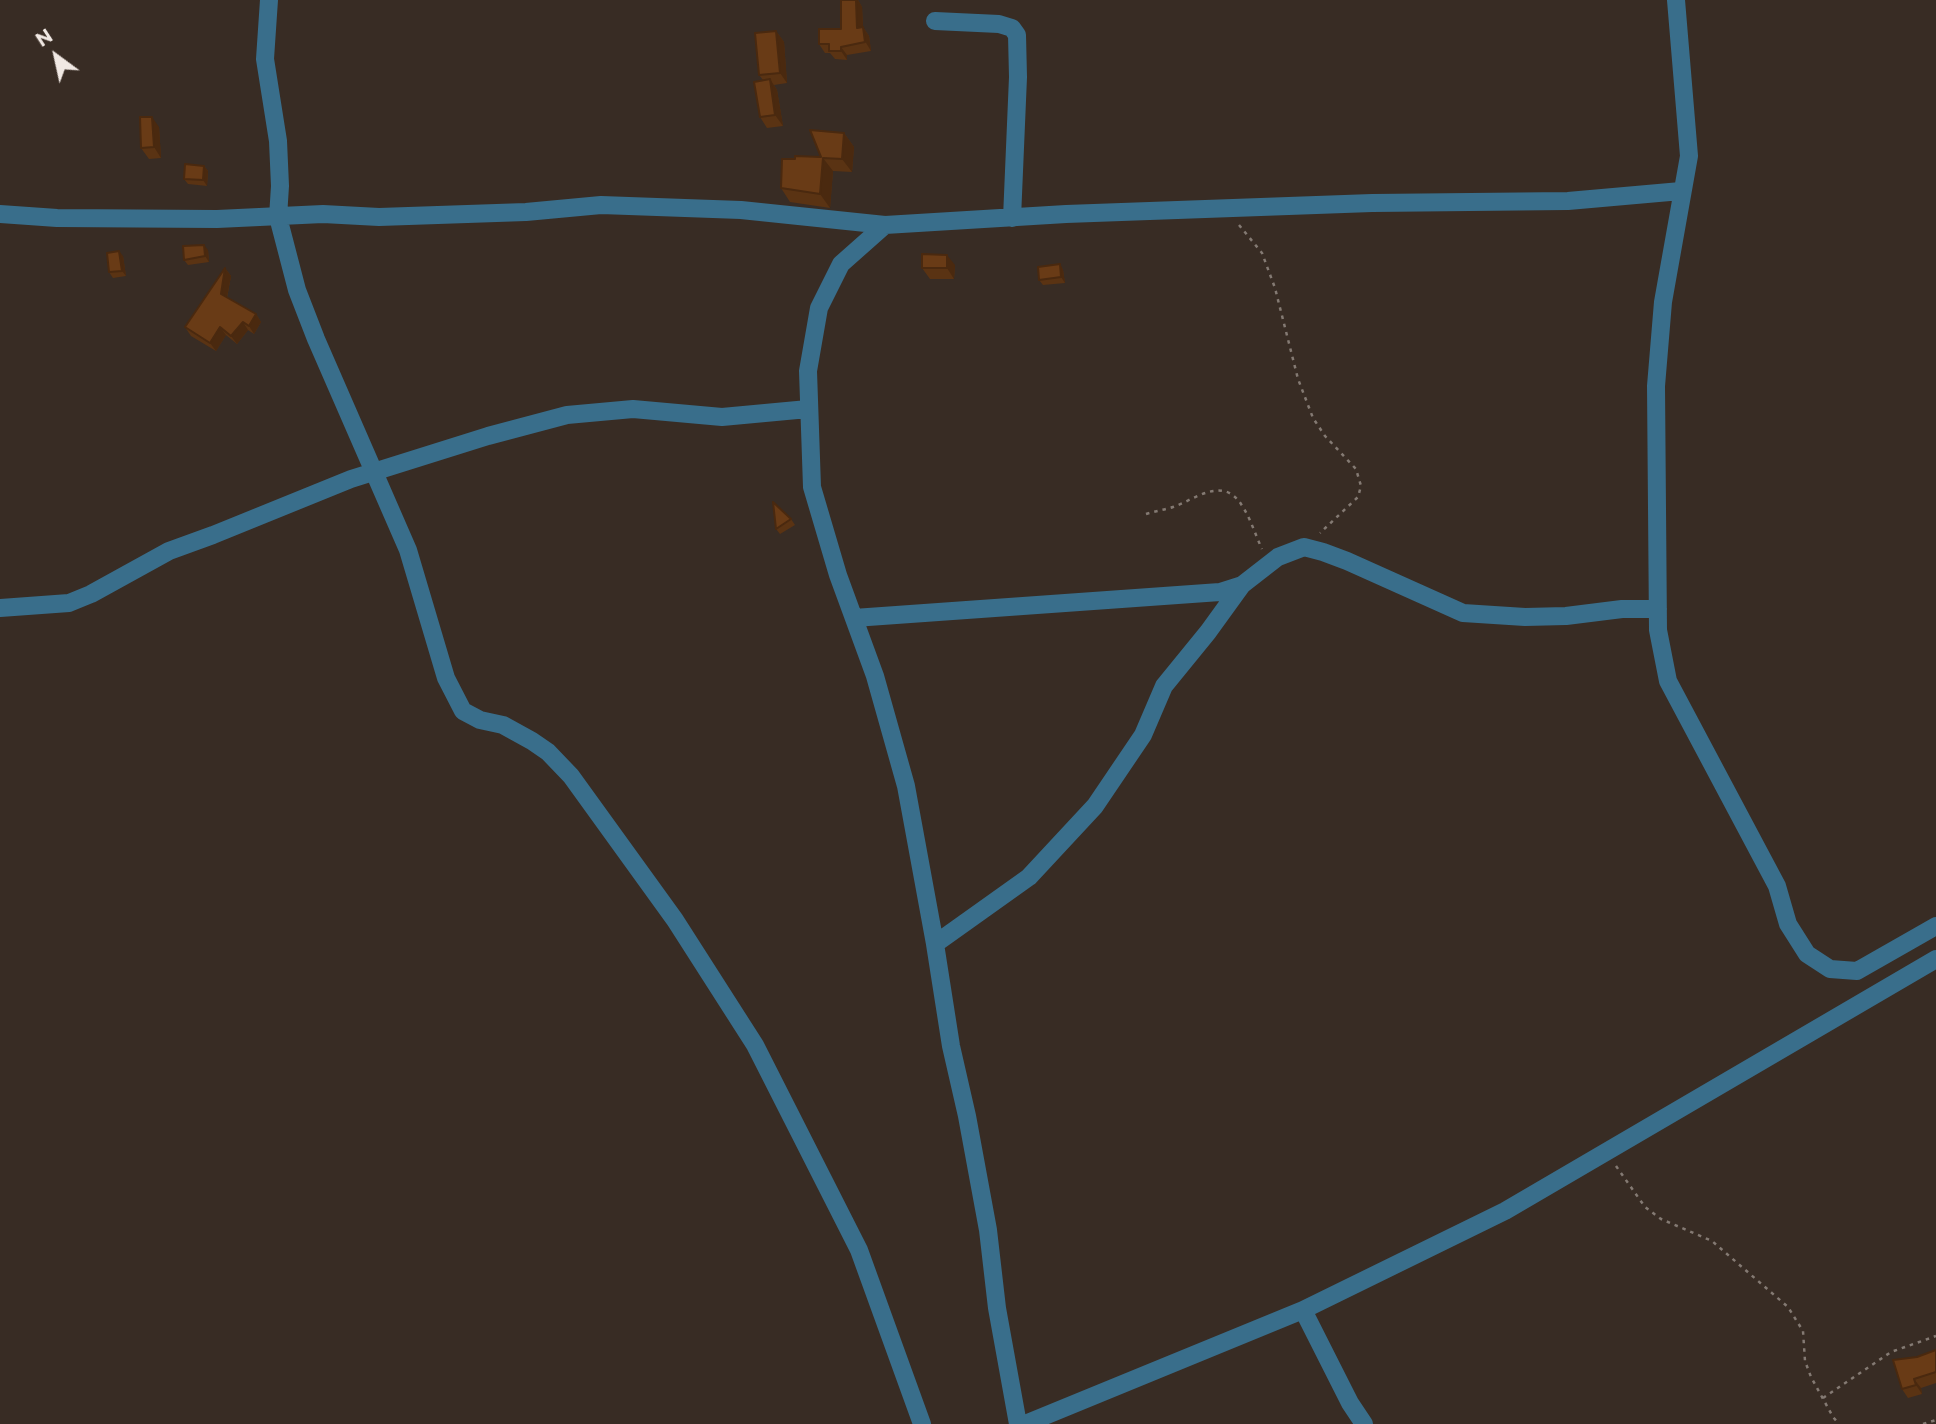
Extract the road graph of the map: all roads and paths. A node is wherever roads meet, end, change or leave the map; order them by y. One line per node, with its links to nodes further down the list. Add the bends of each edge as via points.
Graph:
1 (269, 0): 7 (street, via 265,59 278,141)
2 (1676, 0): 4 (street, via 1689,156)
3 (935, 21): 8 (street, via 999,24 1017,35)
4 (1681, 191): 5 (street, via 1568,201); 17 (street, via 1663,302 1656,386)
5 (1226, 209): 8 (street); 13 (path, via 1262,253 1305,402 1325,436 1356,470 1361,486 1358,497)
6 (0, 214): 7 (street)
7 (278, 217): 9 (street, via 526,212 601,205 741,209); 11 (street, via 302,302)
8 (1012, 218): 9 (street)
9 (885, 225): 10 (street, via 841,264 819,308 808,371)
10 (808, 409): 11 (street, via 722,417 632,409 568,415); 18 (street, via 812,487)
11 (374, 471): 16 (street, via 170,551 69,603); 27 (street, via 408,550 446,678 463,711 532,741 571,776 675,920 755,1045 859,1250)
12 (1146, 514): 14 (path, via 1217,489 1230,493 1242,506)
13 (1304, 547): 14 (street); 17 (street, via 1347,561 1463,613 1525,617)
14 (1269, 562): 15 (street)
15 (1242, 585): 18 (street, via 1220,592); 20 (street, via 1164,686 1143,735 1096,806 1029,877)
16 (0, 608)
17 (1657, 609): 19 (street, via 1668,681 1777,886 1788,924 1807,954 1830,969 1857,971)
18 (855, 618): 20 (street, via 906,786)
19 (1936, 926)
20 (935, 944): 28 (street)
21 (1936, 959): 22 (street)
22 (1609, 1152): 23 (street, via 1505,1211); 25 (path, via 1646,1207 1661,1219 1712,1241 1788,1307 1803,1331 1805,1361)
23 (1303, 1310): 29 (street); 30 (street)
24 (1936, 1336): 25 (path, via 1891,1352)
25 (1823, 1398): 31 (path)
26 (1936, 1420): 32 (path)
27 (922, 1424)
28 (1018, 1424)
29 (1025, 1424)
30 (1364, 1424)
31 (1839, 1424)
32 (1923, 1424)

